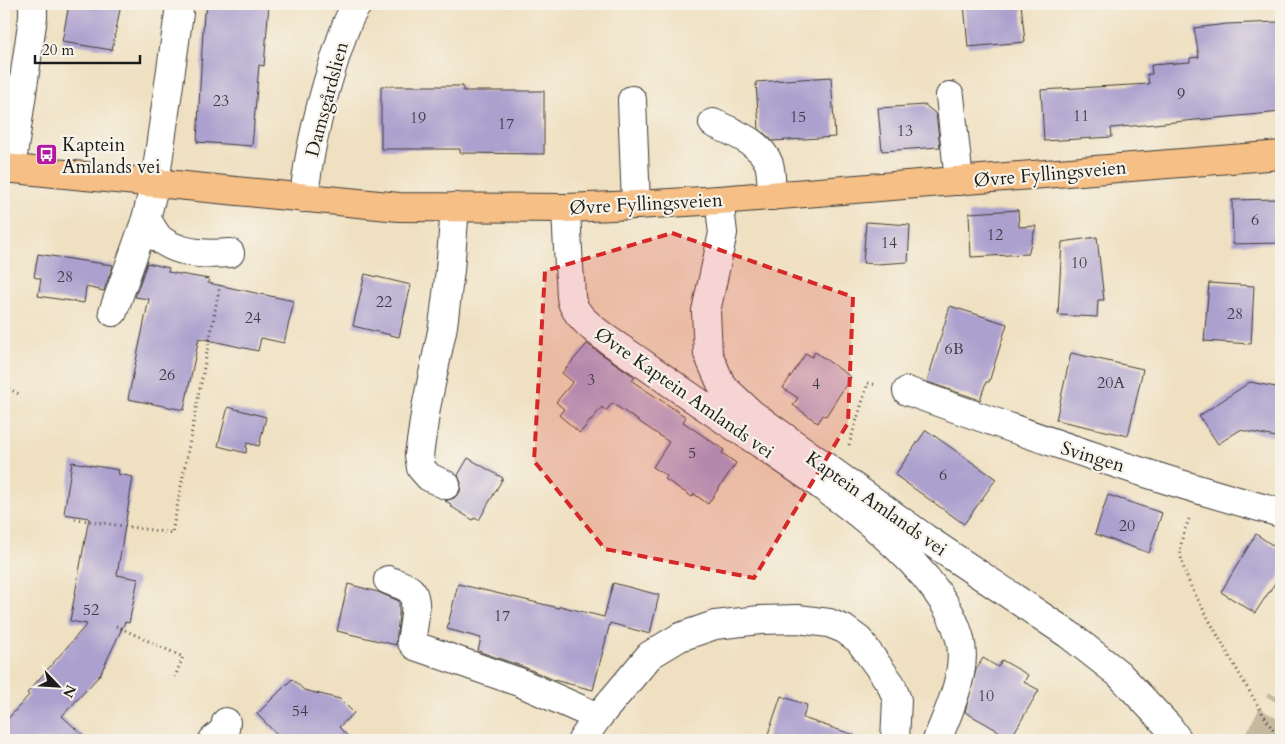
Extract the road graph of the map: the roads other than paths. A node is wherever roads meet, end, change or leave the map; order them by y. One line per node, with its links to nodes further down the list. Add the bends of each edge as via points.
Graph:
1 (33, 4): 8 (street, Øvre Fyllingsveien)
2 (358, 4): 12 (street, Damsgårdslien, via 344,30 326,84 307,169)
3 (180, 14): 10 (street)
4 (950, 96): 9 (street)
5 (632, 100): 14 (street)
6 (713, 122): 11 (street, via 760,150 768,163)
7 (1281, 155): 9 (main road, Øvre Fyllingsveien)
8 (7, 169): 10 (main road, Øvre Fyllingsveien)
9 (959, 181): 11 (main road, Øvre Fyllingsveien)
10 (156, 183): 12 (main road, Øvre Fyllingsveien); 17 (street)
11 (772, 196): 13 (main road, Øvre Fyllingsveien)
12 (304, 198): 15 (main road, Øvre Fyllingsveien, via 399,207)
13 (719, 200): 14 (main road, Øvre Fyllingsveien); 28 (street, Kaptein Amlands vei, via 723,233 706,311 708,354 722,386 752,414 925,538 1068,634 1119,674)
14 (636, 206): 16 (main road, Øvre Fyllingsveien)
15 (454, 207): 16 (main road, Øvre Fyllingsveien); 21 (street, via 443,326 419,455 421,468 428,477)
16 (566, 208): 27 (street, Øvre Kaptein Amlands vei, via 572,303 587,324 795,467 880,531 936,589 952,615 962,655 957,683)
17 (146, 219): 18 (street, via 159,238 180,249); 19 (street)
18 (222, 253)
19 (112, 312)
20 (906, 391): 22 (street, Svingen, via 1049,442)
21 (446, 486)
22 (1281, 513)
23 (388, 580): 24 (street, via 412,591 415,597 411,641 415,646 519,682)
24 (598, 717): 25 (street); 26 (street, via 650,655 680,637 715,625 798,619 829,623 859,640 891,684 897,700)
25 (582, 740)
26 (895, 740)
27 (938, 740)
28 (1178, 740)

